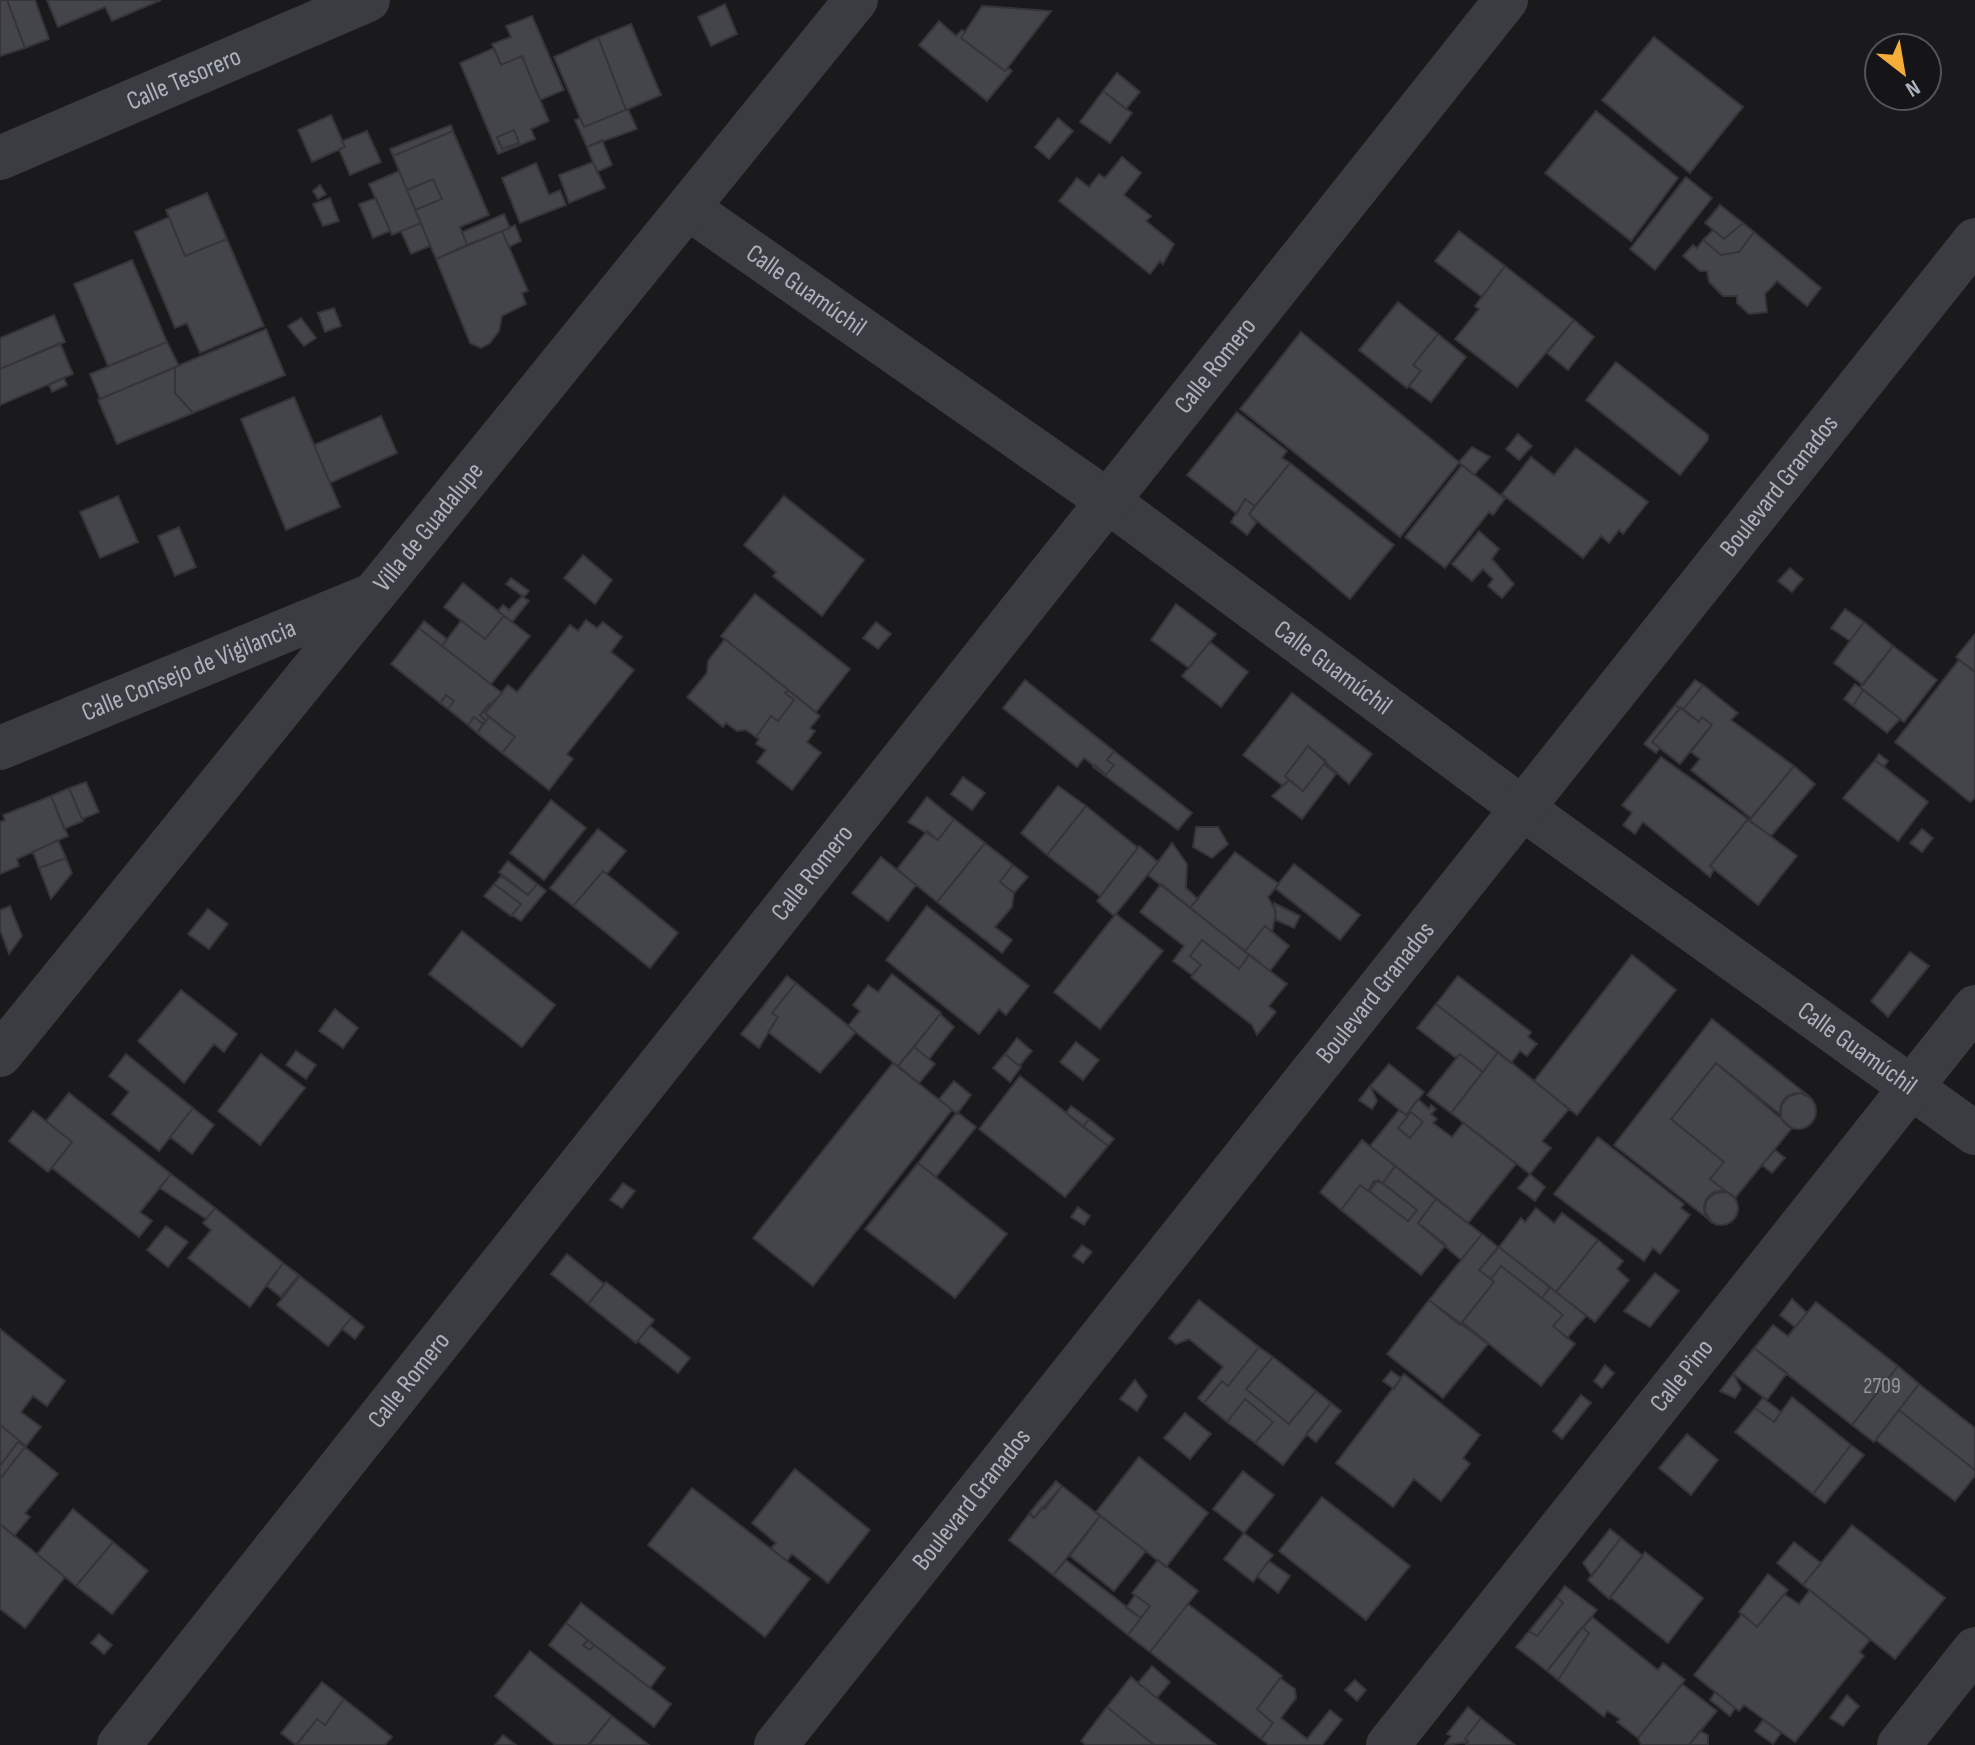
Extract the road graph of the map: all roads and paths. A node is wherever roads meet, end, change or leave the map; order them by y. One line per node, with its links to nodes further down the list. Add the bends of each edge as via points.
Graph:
1 (368, 0): 4 (street, Calle Tesorero)
2 (856, 0): 5 (street, Villa de Guadalupe)
3 (1506, 0): 7 (street, Calle Romero)
4 (0, 158)
5 (688, 208): 7 (street, Calle Guamúchil); 8 (street, Villa de Guadalupe)
6 (1975, 240): 10 (street, Boulevard Granados)
7 (1108, 501): 10 (street, Calle Guamúchil); 16 (street, Calle Romero)
8 (378, 592): 9 (street, Calle Consejo de Vigilancia); 12 (street, Villa de Guadalupe)
9 (0, 748)
10 (1522, 808): 13 (street, Calle Guamúchil); 17 (street, Boulevard Granados)
11 (1975, 1007): 13 (street, Calle Pino)
12 (0, 1055)
13 (1912, 1086): 14 (street, Calle Guamúchil); 18 (street, Calle Pino)
14 (1975, 1133)
15 (1975, 1649): 19 (street)
16 (119, 1745)
17 (776, 1745)
18 (1388, 1745)
19 (1899, 1745)

